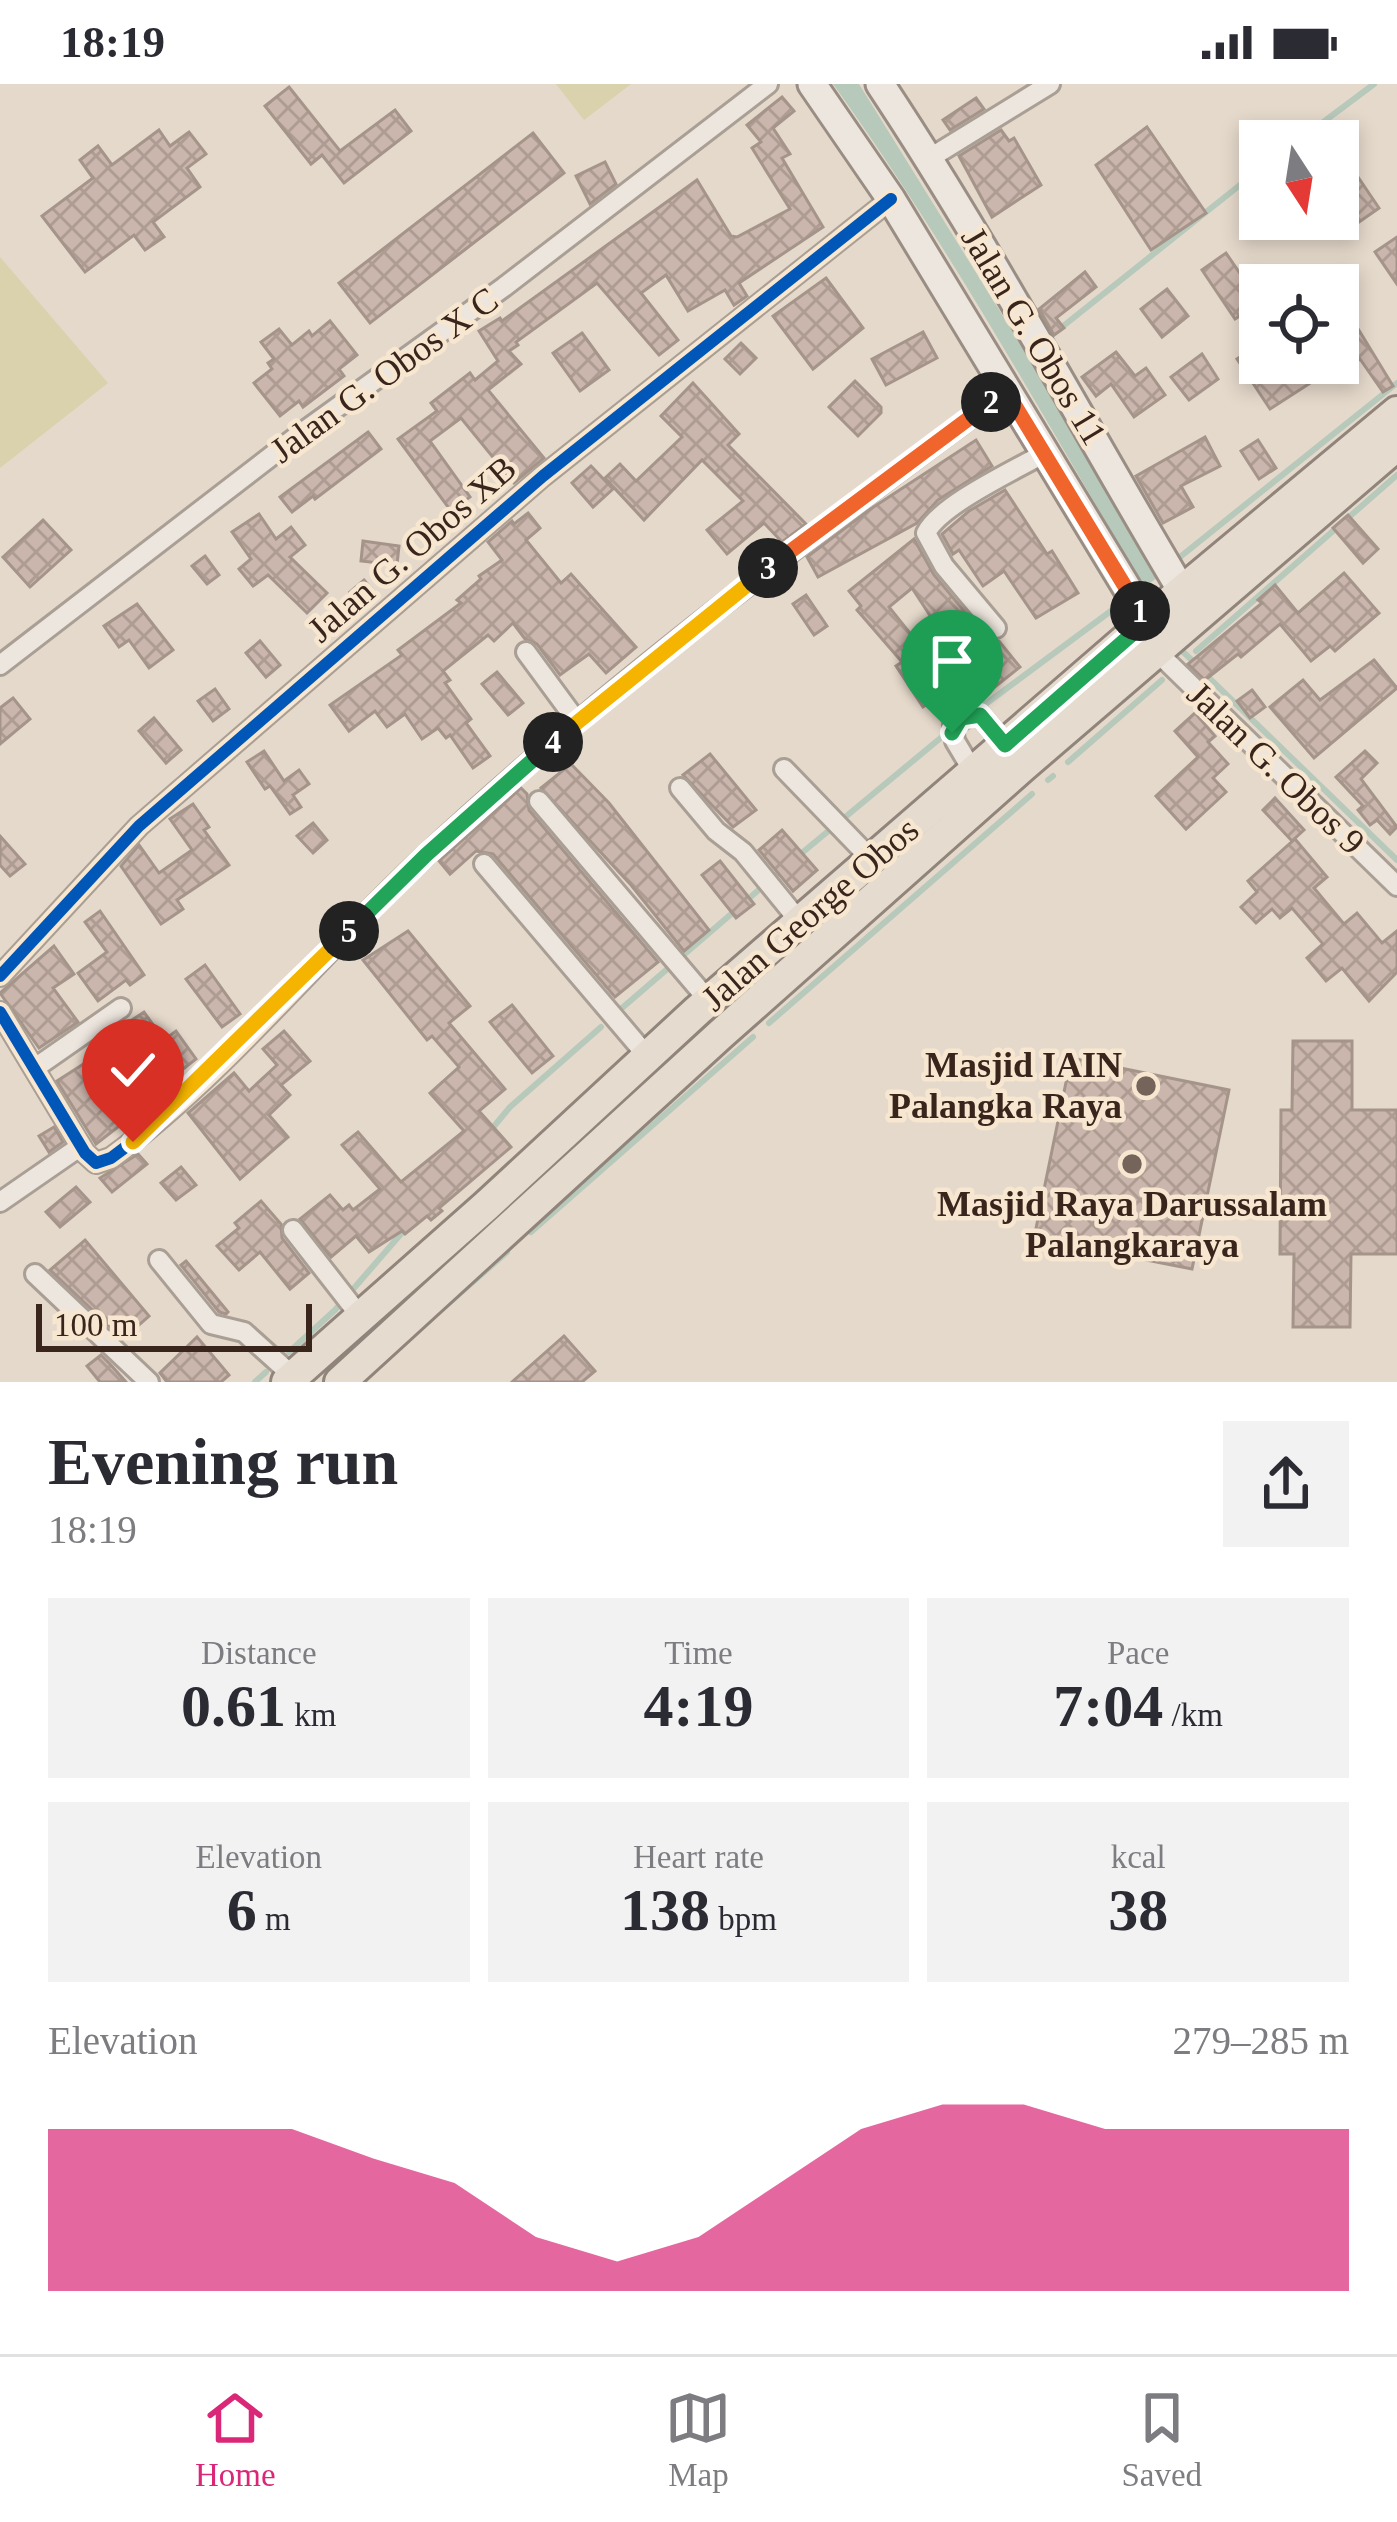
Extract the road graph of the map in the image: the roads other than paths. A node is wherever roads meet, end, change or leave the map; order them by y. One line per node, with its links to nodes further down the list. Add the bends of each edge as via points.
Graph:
1 (768, 84): 15 (street, Jalan G. Obos X C)
2 (812, 84): 6 (street)
3 (880, 84): 5 (street, Jalan G. Obos 11)
4 (1050, 84): 5 (street)
5 (930, 158): 11 (street, Jalan G. Obos 11)
6 (891, 199): 7 (street); 26 (street, Jalan G. Obos XB, via 543,476 189,782)
7 (1006, 391): 10 (street); 16 (street)
8 (1397, 412): 11 (main road, Jalan George Obos)
9 (1397, 445): 12 (main road, Jalan George Obos)
10 (1043, 454): 12 (street); 13 (street, via 955,506 926,533)
11 (1174, 577): 12 (main road, Jalan George Obos)
12 (1141, 617): 17 (main road, Jalan George Obos); 24 (street, Jalan G. Obos 9); 40 (main road, Jalan George Obos, via 721,1034)
13 (996, 628)
14 (526, 652): 16 (street)
15 (0, 665)
16 (576, 720): 32 (street, via 133,1142 103,1162)
17 (1005, 745): 19 (main road, Jalan George Obos); 19 (street, via 980,715 953,726)
18 (784, 769): 22 (street)
19 (974, 773): 22 (main road, Jalan George Obos)
20 (680, 788): 25 (street)
21 (538, 800): 27 (street)
22 (871, 859): 25 (main road, Jalan George Obos)
23 (484, 864): 30 (street)
24 (1397, 886)
25 (800, 922): 27 (main road, Jalan George Obos)
26 (0, 976)
27 (709, 1001): 30 (main road, Jalan George Obos)
28 (121, 1008): 31 (street)
29 (0, 1012): 31 (street)
30 (648, 1057): 37 (main road, Jalan George Obos)
31 (35, 1068): 32 (street)
32 (81, 1146): 33 (street)
33 (3, 1193)
34 (293, 1230): 37 (street)
35 (159, 1260): 38 (street, via 212,1324 244,1332)
36 (34, 1274): 39 (street)
37 (361, 1316): 38 (main road, Jalan George Obos)
38 (290, 1379)
39 (149, 1382)
40 (340, 1382)

